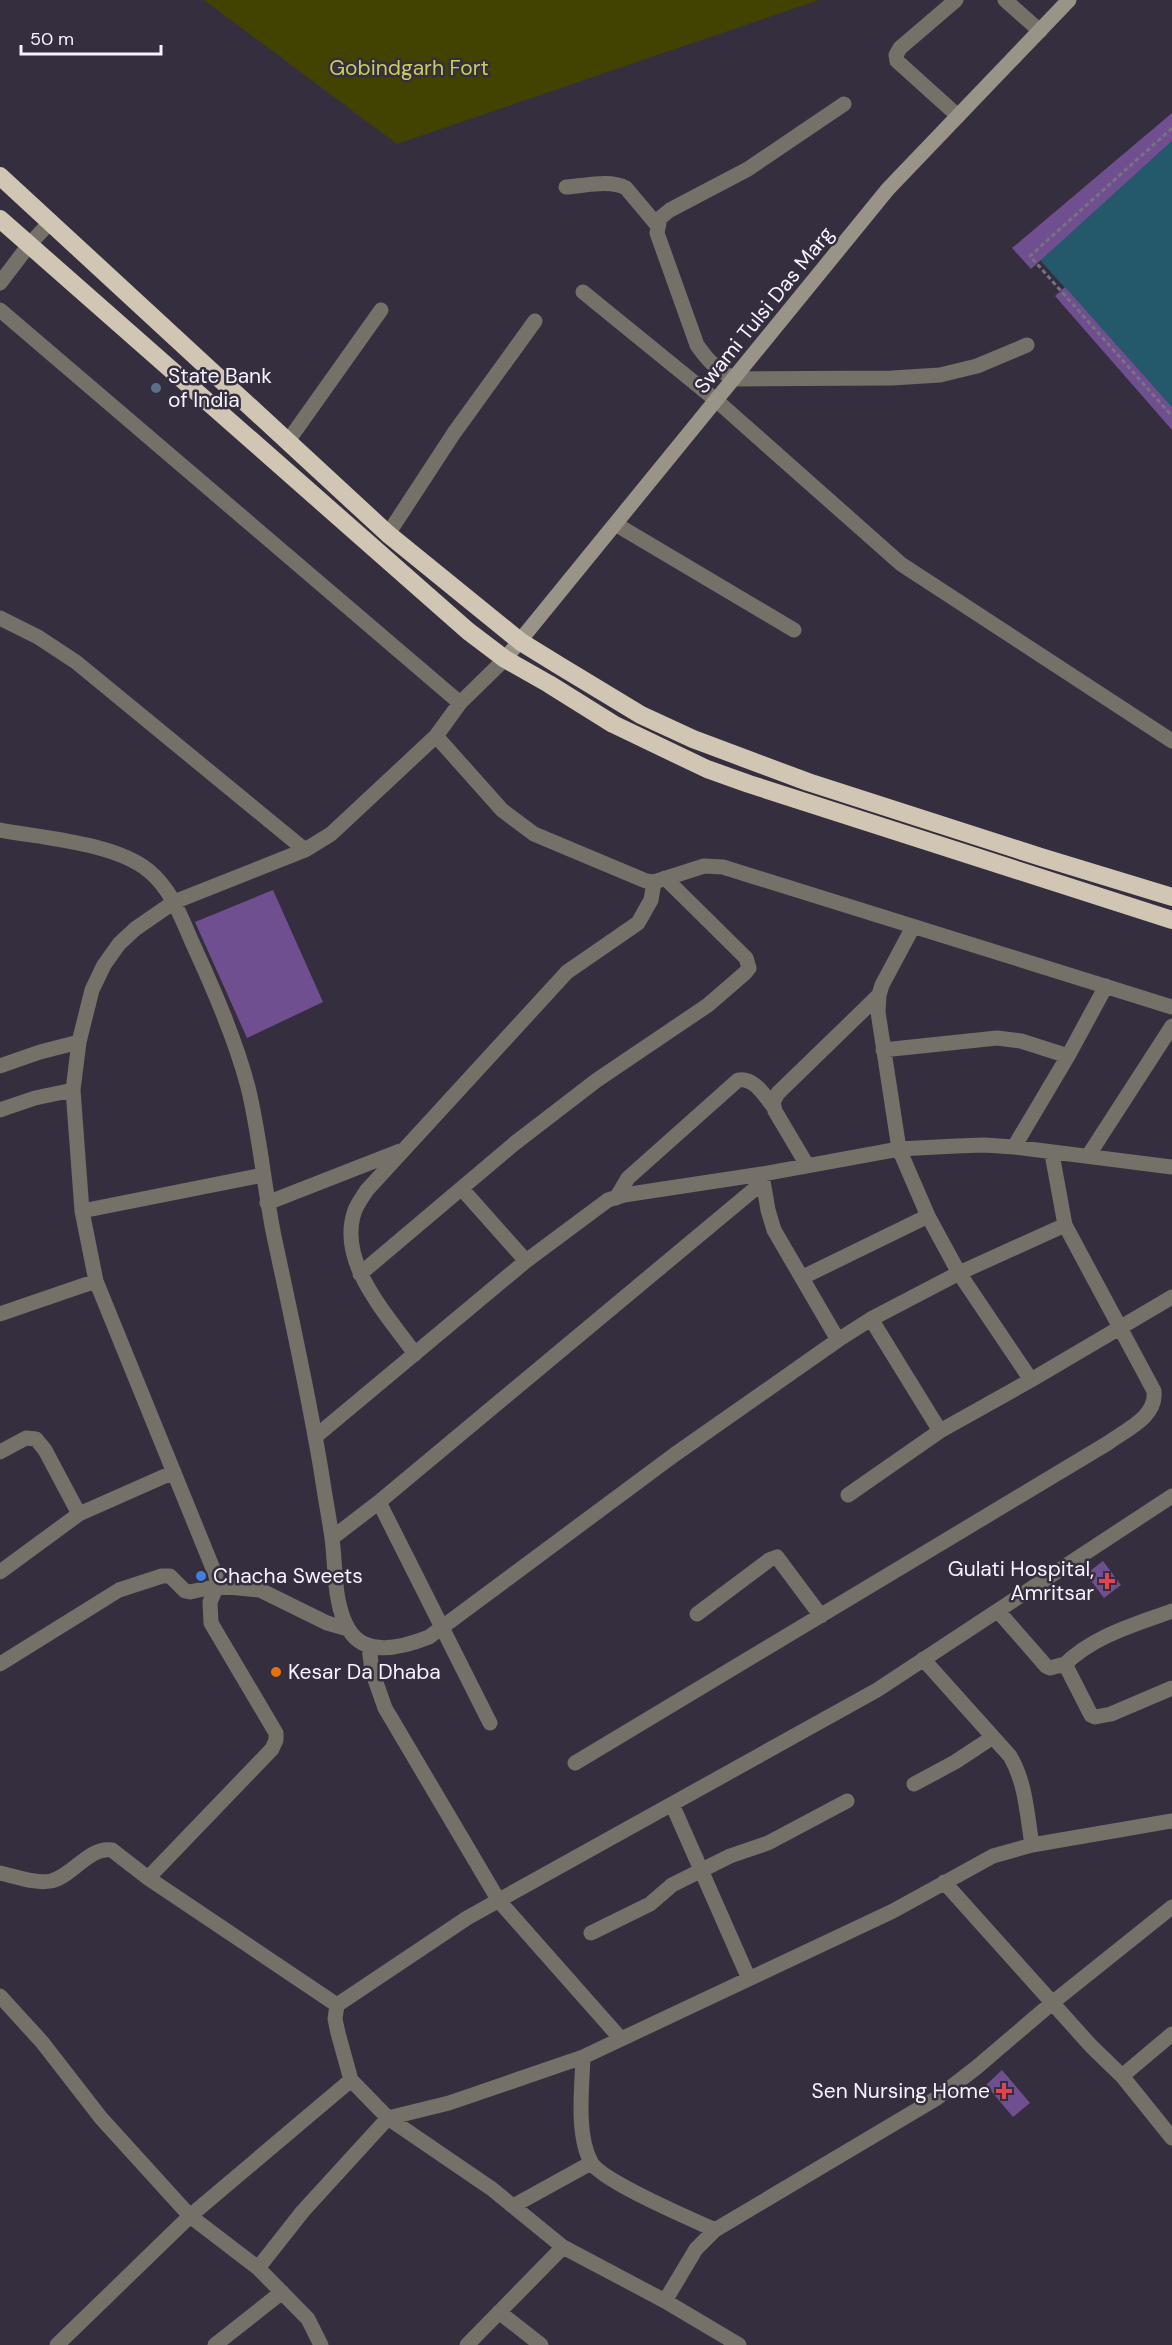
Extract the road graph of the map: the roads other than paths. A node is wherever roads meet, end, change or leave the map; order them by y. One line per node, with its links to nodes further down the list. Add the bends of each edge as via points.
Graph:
1 (956, 0): 6 (street, via 896,55 897,61)
2 (1005, 0): 4 (street)
3 (1069, 0): 4 (street, Swami Tulsi Das Marg)
4 (1040, 31): 6 (street, Swami Tulsi Das Marg)
5 (844, 104): 11 (street, via 748,169 670,210)
6 (958, 117): 19 (street, Swami Tulsi Das Marg, via 888,189)
7 (0, 176): 10 (highway)
8 (566, 187): 11 (street, via 622,185)
9 (0, 219): 12 (highway)
10 (51, 221): 12 (street); 21 (highway)
11 (657, 225): 19 (street, via 697,345 718,370)
12 (29, 245): 13 (street); 27 (highway, via 468,631)
13 (0, 283)
14 (583, 292): 20 (street)
15 (0, 310): 28 (street)
16 (381, 310): 21 (street)
17 (536, 321): 23 (street, via 454,433)
18 (1027, 345): 19 (street, via 977,366 940,375)
19 (735, 379): 20 (street, Swami Tulsi Das Marg)
20 (717, 401): 22 (street, Swami Tulsi Das Marg); 30 (street, via 901,564)
21 (288, 441): 23 (highway)
22 (616, 525): 25 (street); 26 (street, Swami Tulsi Das Marg)
23 (388, 534): 26 (highway)
24 (0, 618): 32 (street, via 76,662)
25 (794, 630)
26 (521, 642): 27 (street, Swami Tulsi Das Marg); 34 (highway, via 641,715 702,742 808,782)
27 (505, 659): 28 (street); 36 (highway, via 613,724 707,769)
28 (460, 704): 29 (street)
29 (436, 736): 32 (street, via 331,834); 33 (street, via 518,824 621,872)
30 (1172, 741)
31 (0, 830): 35 (street, via 100,848 135,861 159,880)
32 (305, 850): 35 (street)
33 (659, 880): 37 (street, via 704,866 723,867); 50 (street, via 638,923 567,972); 58 (street, via 746,958 745,974 708,1005 597,1080)
34 (1172, 897)
35 (174, 902): 42 (street, via 118,944 92,990); 56 (street, via 241,1062)
36 (1172, 920)
37 (913, 927): 38 (street); 39 (street)
38 (1106, 986): 40 (street); 44 (street)
39 (879, 995): 43 (street); 47 (street, via 778,1093)
40 (1172, 1007)
41 (1172, 1026): 53 (street)
42 (79, 1042): 45 (street); 46 (street)
43 (883, 1050): 44 (street, via 997,1038); 51 (street)
44 (1068, 1056): 49 (street)
45 (0, 1066)
46 (73, 1090): 48 (street); 61 (street)
47 (773, 1106): 54 (street); 59 (street, via 755,1085 738,1080 628,1178)
48 (0, 1110)
49 (1014, 1148): 51 (street, via 984,1145); 52 (street)
50 (405, 1149): 60 (street); 66 (street, via 367,1190 356,1209 351,1232)
51 (898, 1149): 54 (street); 62 (street)
52 (1052, 1154): 53 (street); 63 (street)
53 (1088, 1156): 55 (street)
54 (807, 1165): 57 (street)
55 (1172, 1167)
56 (263, 1175): 60 (street); 61 (street)
57 (763, 1178): 59 (street, via 639,1191); 67 (street, via 774,1230); 82 (street)
58 (462, 1189): 64 (street); 66 (street)
59 (616, 1198): 64 (street)
60 (267, 1203): 77 (street)
61 (82, 1210): 68 (street)
62 (928, 1216): 65 (street); 67 (street)
63 (1065, 1225): 65 (street); 72 (street)
64 (526, 1261): 74 (street)
65 (959, 1273): 71 (street); 75 (street)
66 (360, 1274): 74 (street)
67 (803, 1277): 73 (street)
68 (96, 1281): 70 (street); 79 (street)
69 (1172, 1297): 72 (street)
70 (0, 1314)
71 (871, 1318): 73 (street); 76 (street)
72 (1121, 1327): 75 (street); 90 (street, via 1154,1391 1150,1413 1108,1443)
73 (837, 1340): 92 (street, via 674,1455)
74 (415, 1354): 77 (street)
75 (1031, 1380): 76 (street)
76 (940, 1431): 80 (street)
77 (315, 1437): 84 (street)
78 (0, 1452): 83 (street, via 26,1438 36,1439)
79 (174, 1472): 83 (street); 86 (street)
80 (848, 1495)
81 (1172, 1496): 87 (street)
82 (379, 1502): 84 (street); 92 (street)
83 (79, 1514): 85 (street)
84 (332, 1538): 91 (street, via 339,1602)
85 (0, 1572)
86 (217, 1586): 91 (street, via 260,1590 327,1623); 95 (street, via 185,1591 170,1576 140,1582 119,1590); 108 (street, via 210,1602 211,1623 276,1733 276,1740 272,1749)
87 (998, 1611): 94 (street); 96 (street, via 1046,1666)
88 (1172, 1611): 96 (street, via 1099,1639)
89 (697, 1614): 90 (street, via 777,1557)
90 (821, 1616): 100 (street)
91 (348, 1629): 93 (street)
92 (442, 1629): 93 (street, via 411,1644); 98 (street)
93 (369, 1647): 110 (street, via 372,1671 385,1708)
94 (923, 1659): 99 (street); 103 (street, via 877,1690)
95 (0, 1664)
96 (1063, 1666): 97 (street, via 1095,1717)
97 (1172, 1688)
98 (490, 1723)
99 (993, 1737): 101 (street); 105 (street, via 1018,1770)
100 (575, 1763)
101 (914, 1784)
102 (847, 1801): 106 (street, via 774,1840 730,1856)
103 (672, 1804): 106 (street); 110 (street)
104 (1172, 1821): 105 (street)
105 (1032, 1845): 109 (street, via 993,1856)
106 (701, 1872): 112 (street, via 672,1885 650,1904); 113 (street)
107 (0, 1873): 108 (street, via 52,1881 107,1849)
108 (148, 1878): 116 (street)
109 (944, 1882): 113 (street); 115 (street)
110 (499, 1901): 116 (street); 118 (street)
111 (1172, 1907): 115 (street)
112 (591, 1933)
113 (749, 1979): 118 (street)
114 (0, 1996): 126 (street, via 42,2042 101,2118)
115 (1052, 2002): 120 (street); 127 (street, via 937,2098)
116 (337, 2005): 121 (street, via 338,2033)
117 (1172, 2034): 120 (street)
118 (621, 2039): 119 (street)
119 (583, 2057): 122 (street, via 448,2103); 124 (street, via 582,2125)
120 (1122, 2076): 123 (street)
121 (351, 2080): 122 (street); 126 (street)
122 (388, 2118): 125 (street); 129 (street, via 303,2211)
123 (1172, 2138)
124 (591, 2163): 125 (street); 127 (street, via 611,2181)
125 (513, 2206): 128 (street)
126 (190, 2216): 129 (street); 133 (street)
127 (715, 2230): 131 (street, via 696,2249)
128 (563, 2247): 131 (street); 132 (street)
129 (258, 2268): 130 (street)
130 (282, 2292): 134 (street); 135 (street, via 308,2319)
131 (665, 2301): 138 (street)
132 (499, 2312): 136 (street); 137 (street)
133 (57, 2345)
134 (215, 2345)
135 (321, 2345)
136 (466, 2345)
137 (541, 2345)
138 (739, 2345)

